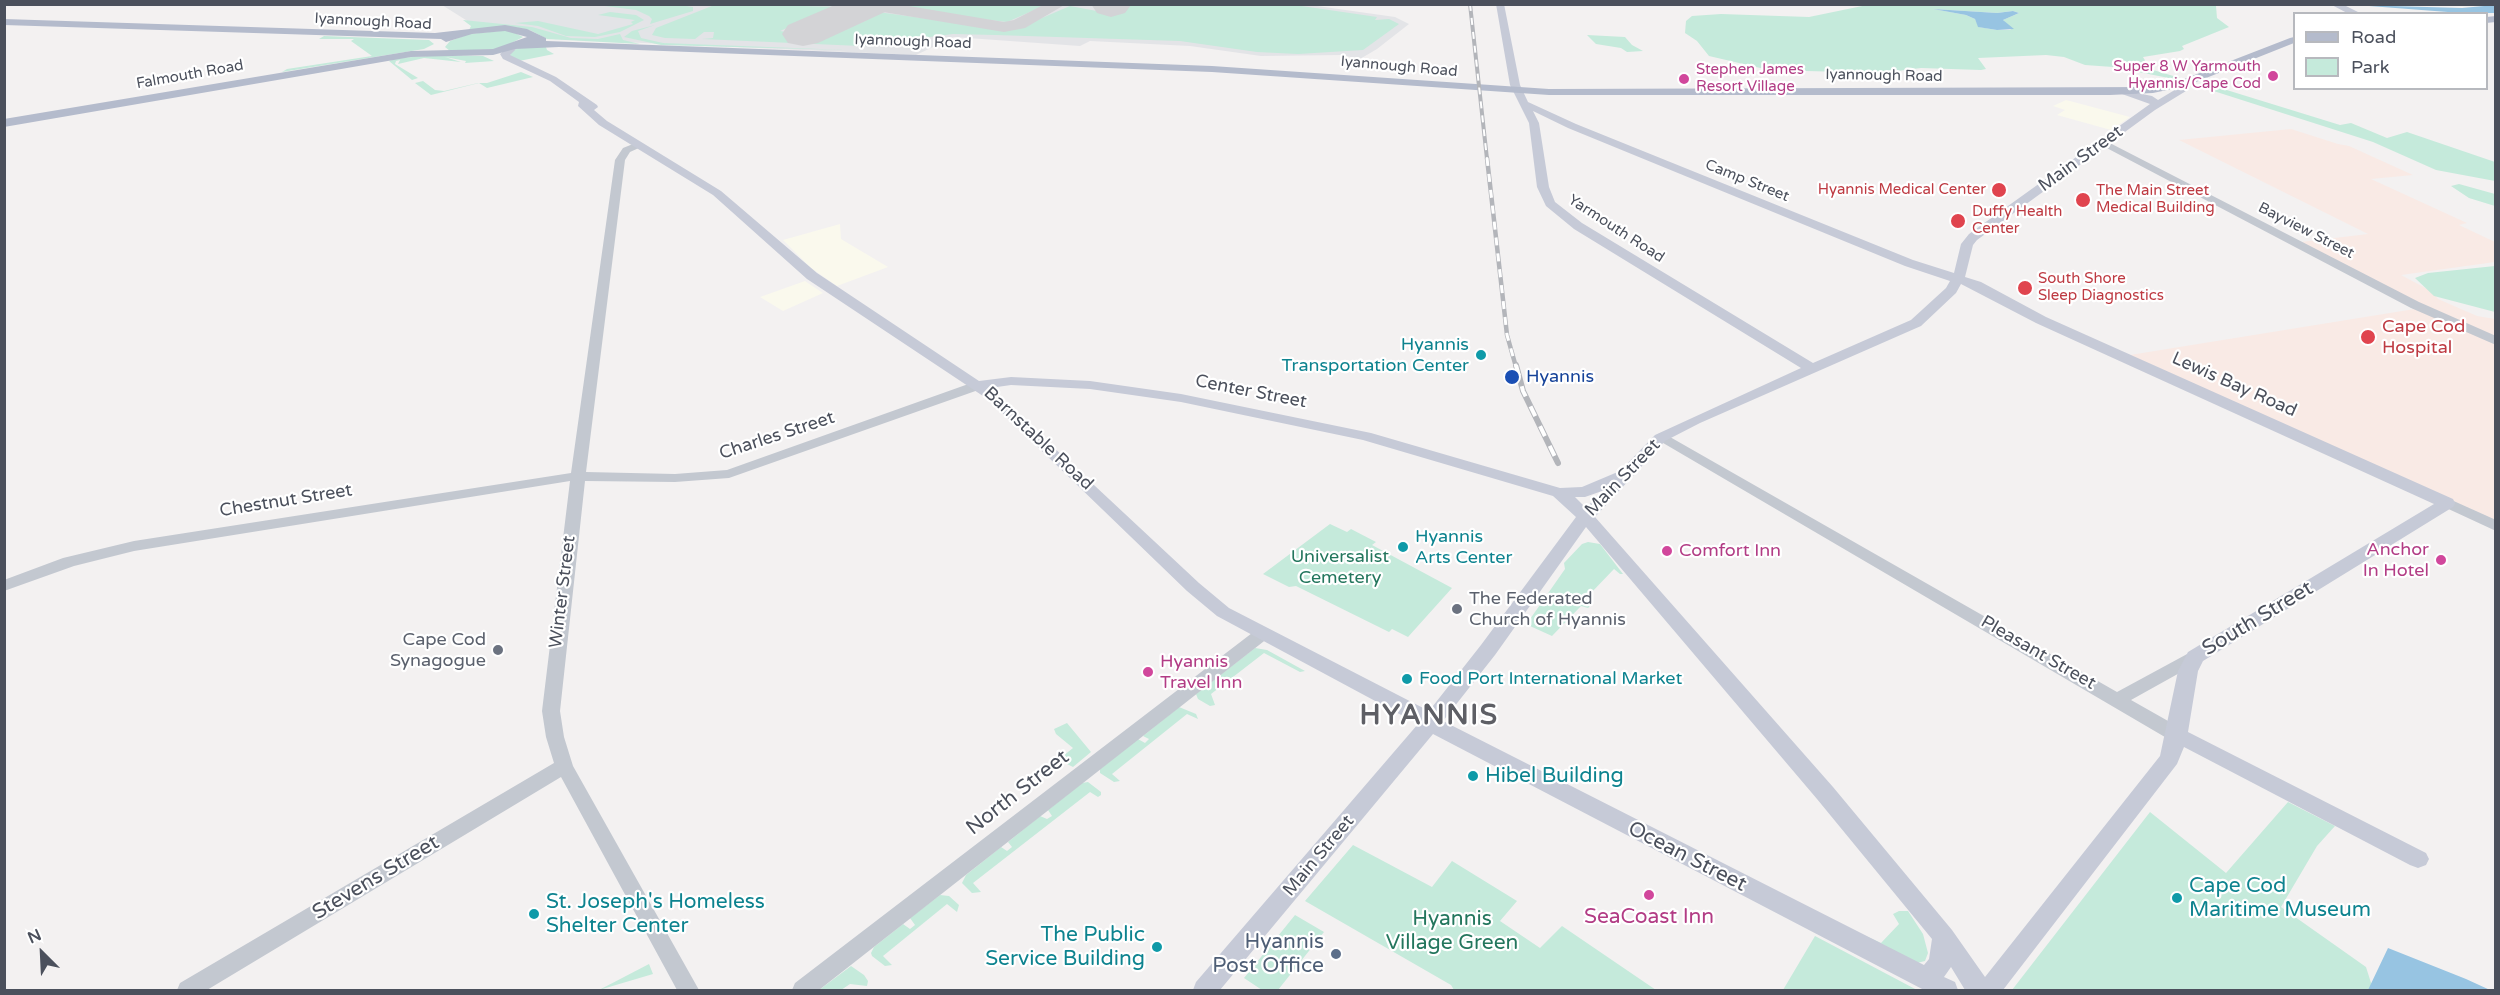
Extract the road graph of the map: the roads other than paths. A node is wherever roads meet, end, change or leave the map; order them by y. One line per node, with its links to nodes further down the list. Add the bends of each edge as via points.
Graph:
1 (1500, 4): 14 (main road, Yarmouth Road)
2 (2334, 4): 3 (main road)
3 (2353, 12)
4 (4, 21): 5 (main road, Iyannough Road)
5 (267, 31): 6 (main road, Iyannough Road); 10 (main road, Iyannough Road, via 430,39)
6 (458, 35): 7 (main road, Iyannough Road, via 505,28); 10 (main road)
7 (529, 35): 9 (main road, Iyannough Road, via 548,41); 11 (main road)
8 (2293, 41): 13 (main road, Main Street)
9 (643, 46): 11 (main road, Iyannough Road, via 542,43); 14 (main road, Iyannough Road, via 1273,72)
10 (441, 47): 12 (main road, Iyannough Road); 20 (main road, Falmouth Road)
11 (513, 47): 12 (main road, Iyannough Road); 15 (main road, Barnstable Road, via 506,57 549,77)
12 (472, 55): 15 (main road, Barnstable Road, via 494,57)
13 (2182, 84): 16 (main road, Main Street); 16 (main road, Main Street, via 2183,89)
14 (1518, 91): 16 (main road, Iyannough Road, via 2125,92); 17 (main road, Yarmouth Road)
15 (572, 93): 22 (main road, Barnstable Road, via 603,123)
16 (2153, 100): 21 (main road, Main Street)
17 (1526, 104): 18 (main road, Camp Street); 19 (main road, Yarmouth Road)
18 (1552, 117): 19 (main road); 23 (main road, Camp Street, via 1915,266)
19 (1533, 120): 25 (main road, Yarmouth Road, via 1543,187 1555,209)
20 (4, 123)
21 (2104, 143): 23 (main road, Main Street, via 1973,237 1967,244 1966,260); 24 (street, Bayview Street, via 2415,305)
22 (642, 147): 26 (main road, Barnstable Road, via 726,200 812,276); 29 (street, Winter Street, via 628,154 622,163)
23 (1958, 279): 25 (main road, Main Street, via 1916,323); 32 (main road, Lewis Bay Road)
24 (2496, 341)
25 (1813, 369): 27 (main road, Main Street)
26 (979, 385): 29 (street, Charles Street, via 729,474 675,478); 30 (main road, Center Street, via 1011,381 1090,385 1181,398 1366,436); 36 (main road, Barnstable Road, via 1008,407 1206,599)
27 (1663, 436): 28 (main road, Main Street); 38 (street, Pleasant Street)
28 (1624, 475): 31 (main road, via 1585,492); 33 (main road, Main Street)
29 (579, 476): 35 (street, Chestnut Street, via 134,546 69,562); 41 (street, Winter Street, via 551,702 553,728)
30 (1509, 480): 31 (main road, Center Street); 33 (main road, Center Street)
31 (1558, 493): 33 (main road, Center Street)
32 (2447, 503): 34 (street, Lewis Bay Road); 37 (main road, South Street)
33 (1586, 516): 39 (main road, Main Street, via 1488,650); 43 (main road)
34 (2496, 526)
35 (4, 586)
36 (1262, 634): 39 (main road, Barnstable Road); 47 (street, North Street)
37 (2195, 657): 38 (street); 40 (main road, South Street, via 2188,671)
38 (2118, 699): 40 (street, Pleasant Street)
39 (1429, 722): 44 (main road, Ocean Street); 48 (main road, Main Street)
40 (2177, 735): 42 (main road, Pleasant Street); 51 (main road, South Street, via 2170,759)
41 (564, 766): 45 (street, Stevens Street); 46 (street, Winter Street)
42 (2418, 859)
43 (1944, 937): 44 (main road, via 1941,963 1932,973); 50 (main road)
44 (1919, 977): 49 (main road, Ocean Street)
45 (188, 990)
46 (688, 990)
47 (803, 990)
48 (1206, 990)
49 (1946, 990)
50 (1977, 990)
51 (1989, 990)

